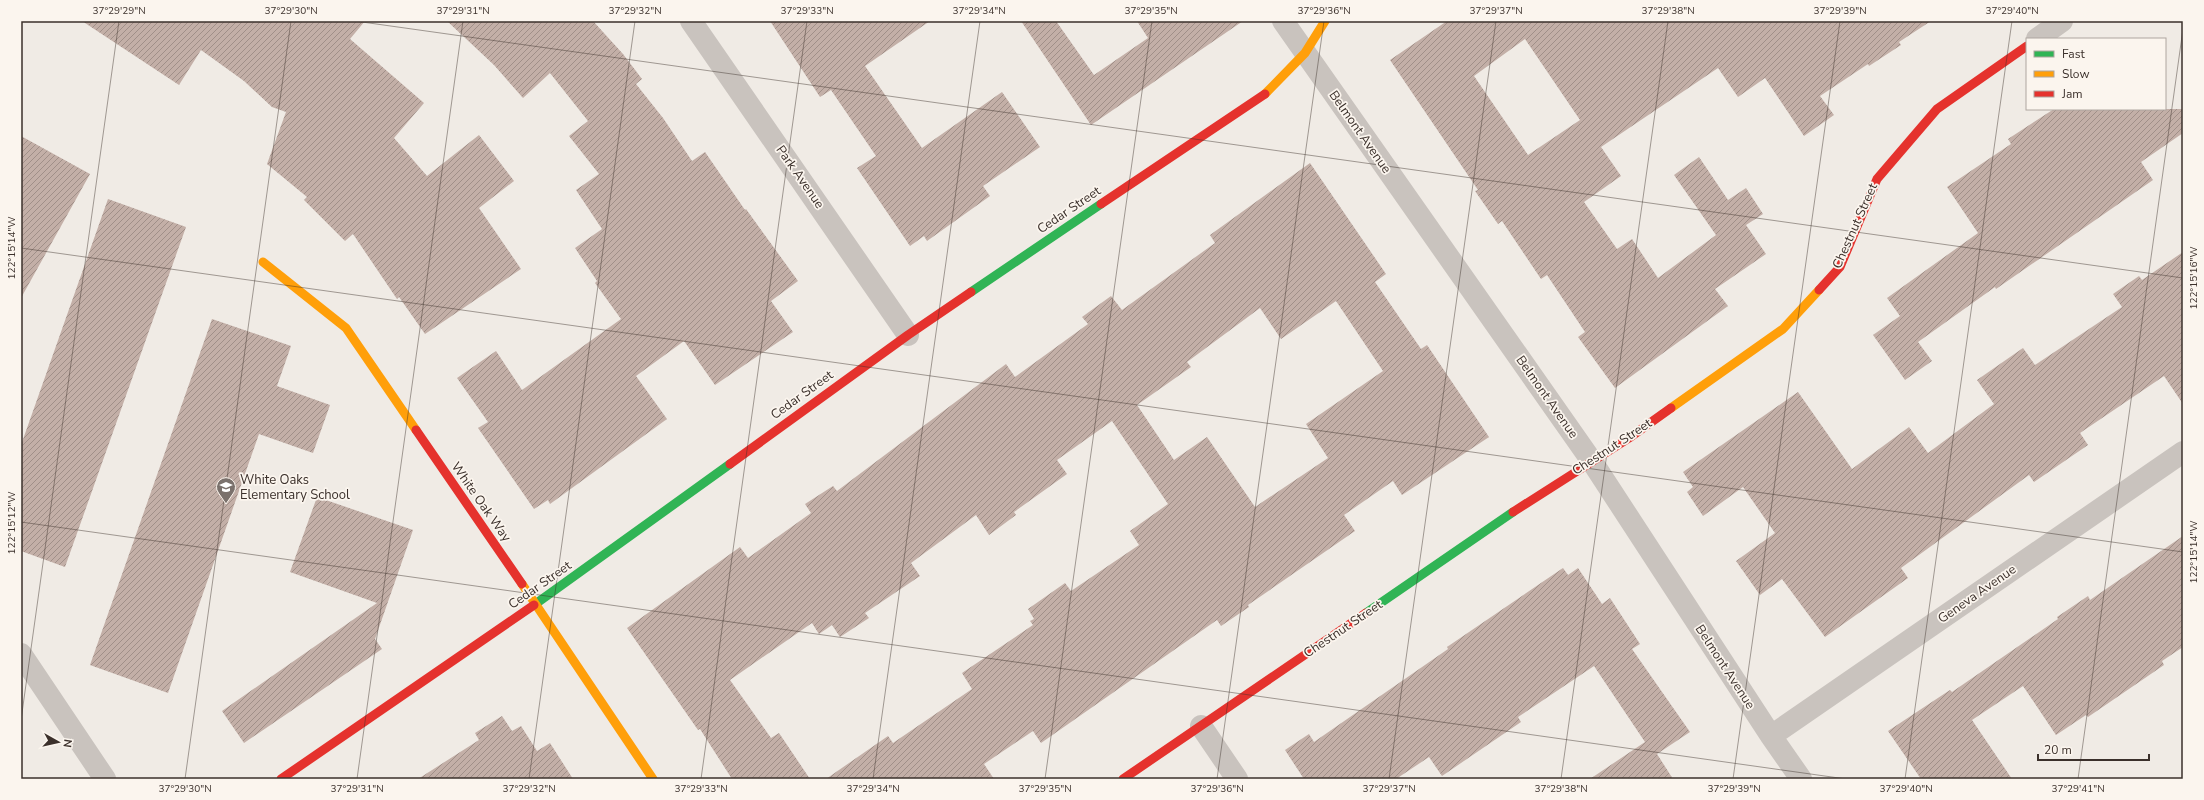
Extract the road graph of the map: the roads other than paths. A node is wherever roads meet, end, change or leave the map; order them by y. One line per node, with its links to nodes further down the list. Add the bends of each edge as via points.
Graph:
1 (691, 21): 9 (street, Park Avenue)
2 (1283, 21): 7 (street, Belmont Avenue)
3 (1325, 21): 7 (street, Cedar Street)
4 (2062, 21): 5 (street)
5 (2038, 38)
6 (2026, 47): 11 (street, Chestnut Street, via 1937,109 1877,179 1840,267 1783,329 1629,438)
7 (1305, 53): 9 (street, Cedar Street, via 1267,92); 11 (street, Belmont Avenue)
8 (263, 262): 12 (street, White Oak Way, via 346,328)
9 (908, 335): 12 (street, Cedar Street)
10 (2183, 452): 15 (street, Geneva Avenue)
11 (1591, 460): 14 (street, Chestnut Street); 15 (street, Belmont Avenue)
12 (536, 604): 17 (street, Cedar Street); 18 (street, White Oak Way)
13 (21, 654): 16 (street)
14 (1201, 726): 19 (street, Chestnut Street); 20 (street)
15 (1771, 736): 21 (street, Belmont Avenue)
16 (105, 779)
17 (281, 779)
18 (653, 779)
19 (1123, 779)
20 (1237, 779)
21 (1801, 779)

